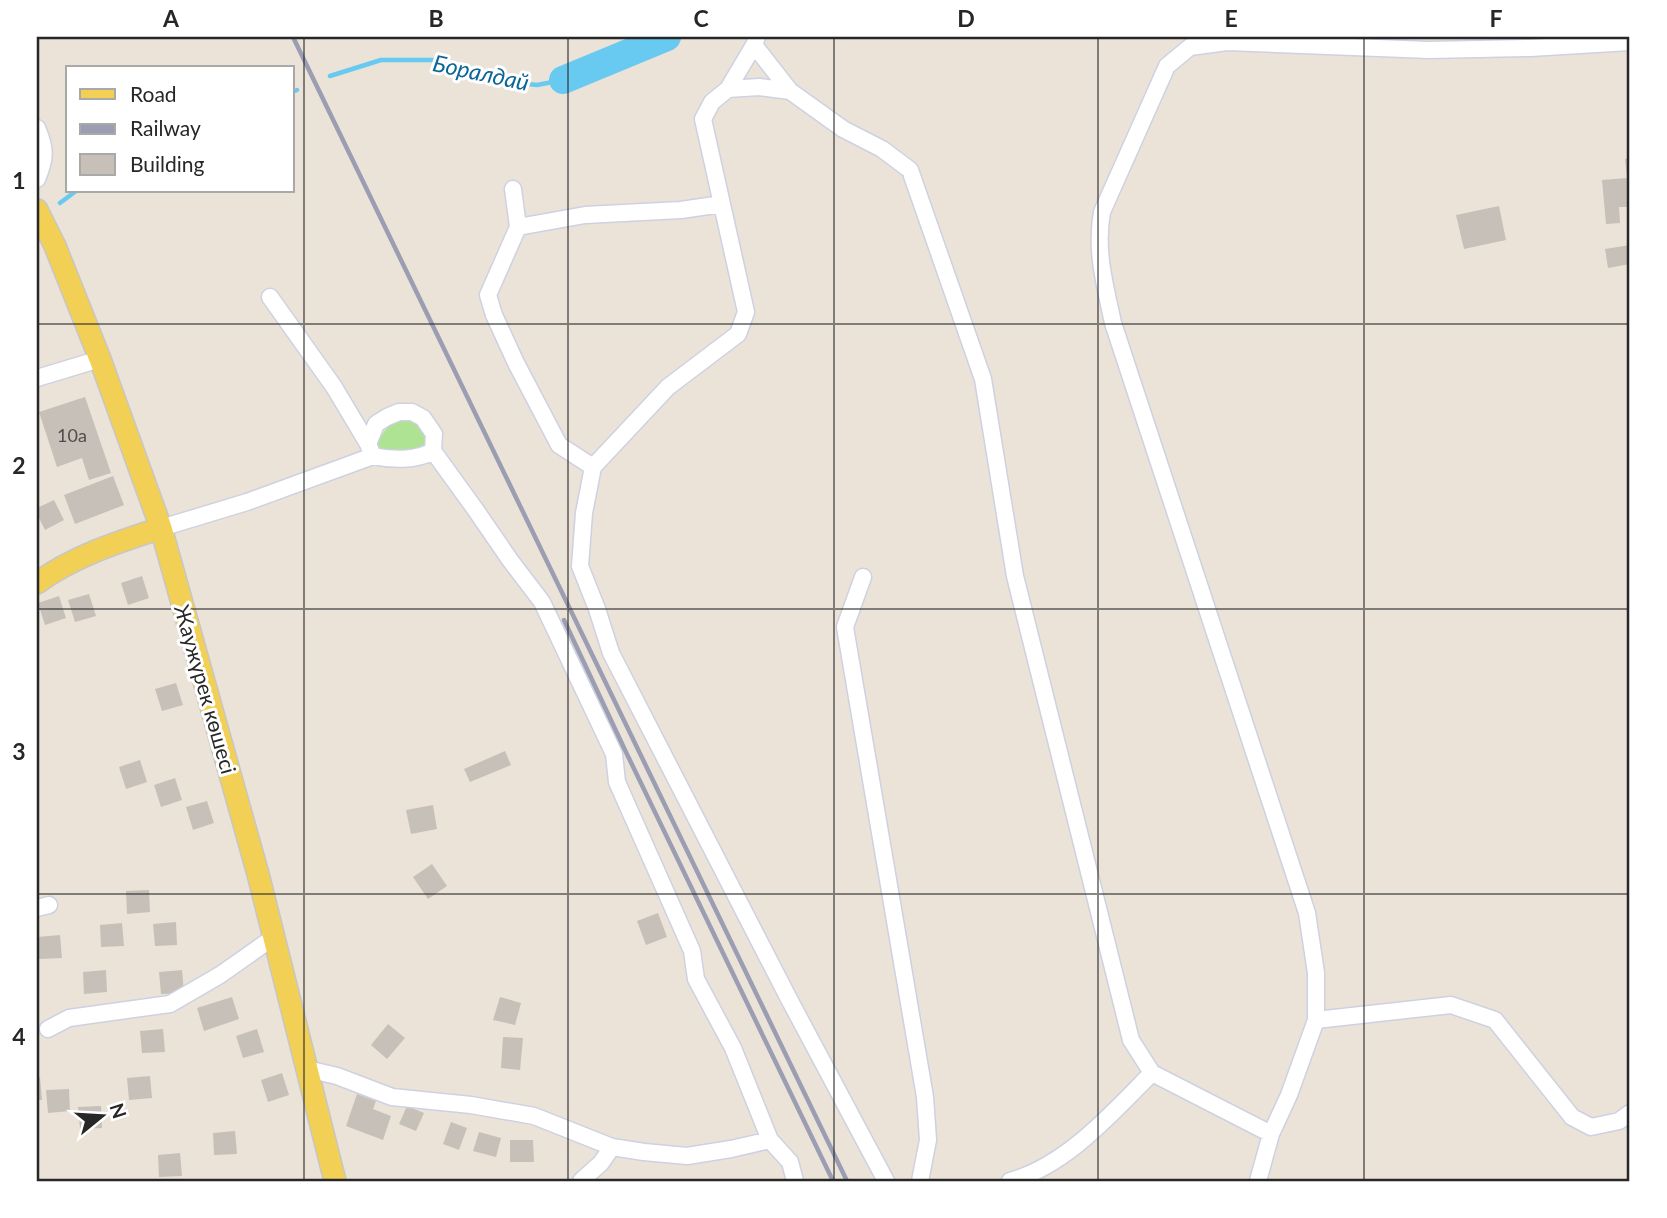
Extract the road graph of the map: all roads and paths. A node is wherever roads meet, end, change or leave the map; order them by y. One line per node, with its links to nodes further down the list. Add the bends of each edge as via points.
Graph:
1 (756, 41): 3 (street); 4 (street)
2 (1630, 42): 21 (street, via 1429,50 1227,42 1190,47 1167,66 1101,212 1100,265 1113,323 1307,912 1316,973)
3 (728, 89): 4 (street); 8 (street, via 712,102 703,119)
4 (790, 91): 24 (street, via 910,170 983,379 1015,576 1131,1040)
5 (37, 128): 6 (street, via 44,163)
6 (37, 179)
7 (513, 189): 10 (street)
8 (722, 204): 10 (street, via 585,215); 16 (street, via 746,313 738,334 668,387)
9 (37, 210): 12 (main road, Жаужүрек көшесі)
10 (518, 227): 16 (street, via 488,295 494,315 559,445)
11 (270, 297): 14 (street, via 334,387)
12 (100, 359): 13 (street); 17 (main road, Жаужүрек көшесі)
13 (37, 378)
14 (371, 450): 15 (street, via 383,458 423,457); 15 (street, via 376,424 399,412 412,412 423,418 434,434); 17 (street, via 247,502)
15 (433, 451): 27 (street, via 542,601 614,754 617,782 692,951 696,979 733,1048)
16 (593, 467): 32 (street, via 580,566 611,653)
17 (161, 528): 19 (main road, via 105,546); 20 (main road, Жаужүрек көшесі)
18 (863, 577): 33 (street, via 845,627 925,1097 928,1140)
19 (37, 583)
20 (274, 937): 22 (street, via 170,1004 69,1018); 23 (main road, Жаужүрек көшесі)
21 (1316, 1020): 25 (street, via 1451,1005 1495,1020 1572,1117 1591,1127 1619,1121); 26 (street)
22 (48, 1029)
23 (307, 1069): 28 (street, via 392,1097 534,1116); 29 (main road, Жаужүрек көшесі)
24 (1152, 1073): 26 (street); 34 (street, via 1097,1129 1054,1162)
25 (1630, 1113)
26 (1271, 1134): 35 (street)
27 (770, 1140): 28 (street, via 687,1156); 31 (street, via 790,1162)
28 (612, 1147): 30 (street)
29 (335, 1181)
30 (581, 1181)
31 (795, 1181)
32 (887, 1181)
33 (920, 1181)
34 (1010, 1181)
35 (1258, 1181)

